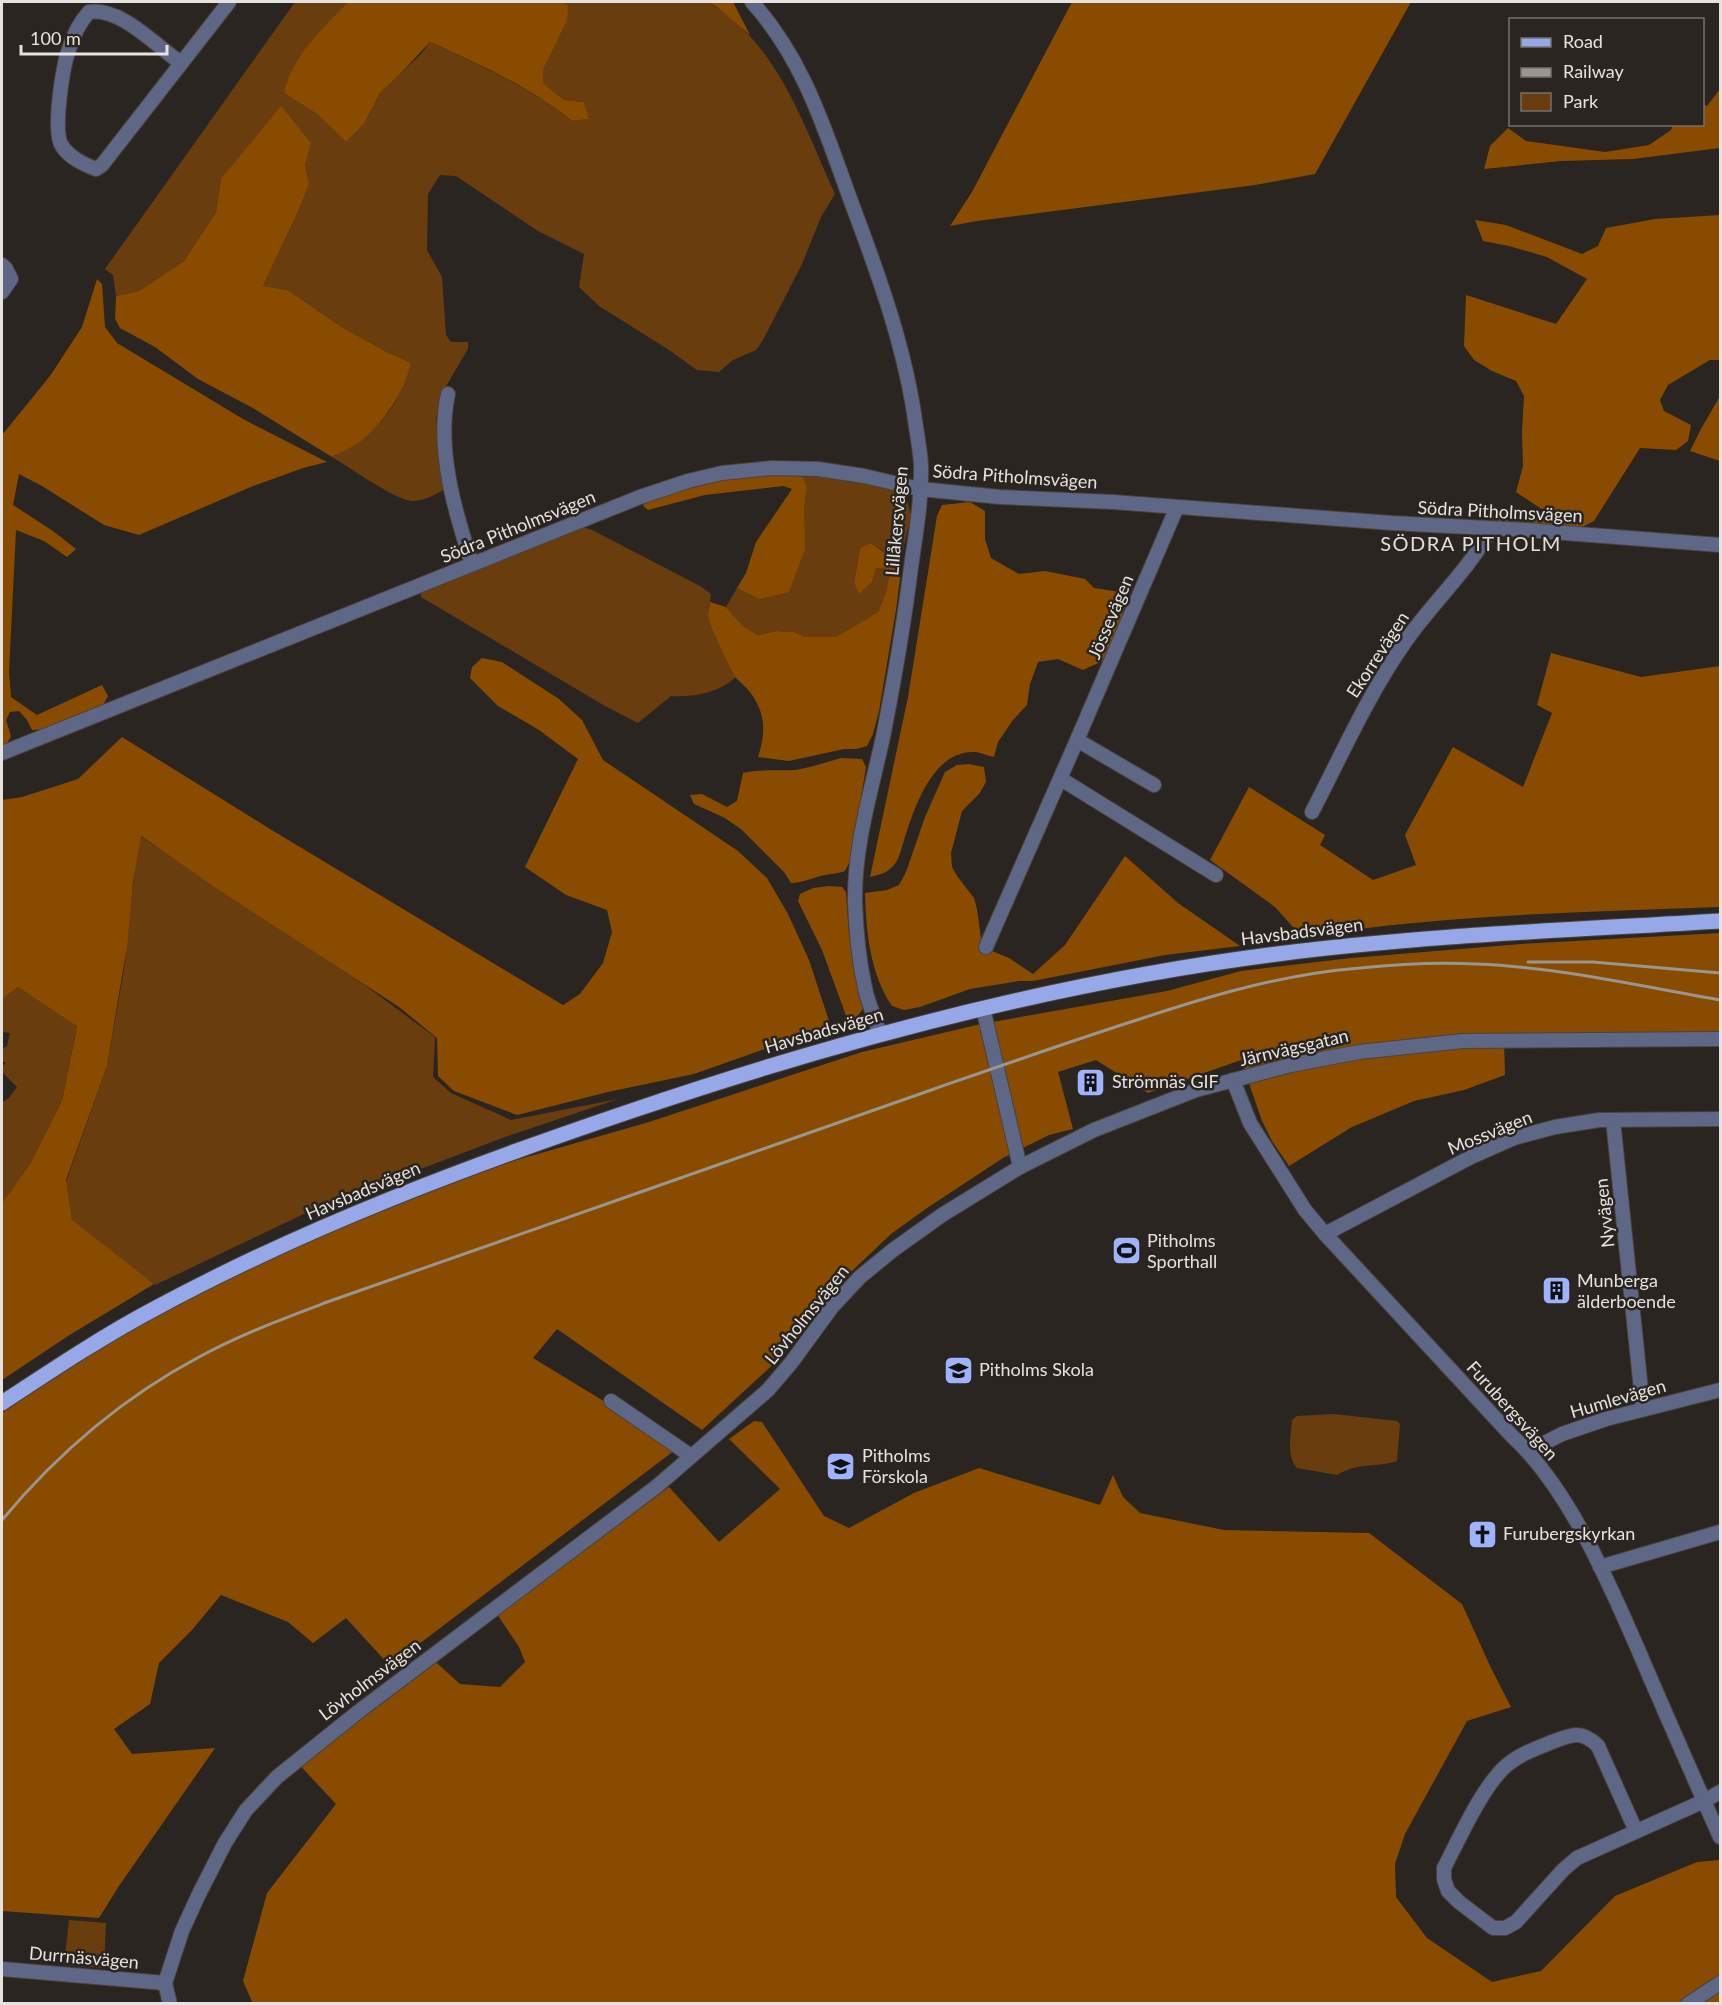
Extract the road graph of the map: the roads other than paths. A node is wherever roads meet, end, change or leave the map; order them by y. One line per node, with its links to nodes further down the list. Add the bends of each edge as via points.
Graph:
1 (229, 2): 3 (street)
2 (752, 2): 7 (street, Lillåkersvägen, via 789,51 809,88 889,306 912,401 921,462)
3 (181, 63): 3 (street, via 102,165 96,169 80,163 62,146 57,136 60,94 69,49 89,12 100,10 126,21)
4 (2, 265): 5 (street, via 11,279)
5 (2, 292)
6 (448, 394): 11 (street, via 444,412 447,464)
7 (920, 489): 8 (street, Södra Pitholmsvägen); 11 (street, Södra Pitholmsvägen, via 818,469 722,473 640,497); 21 (street, Lillåkersvägen, via 904,622 856,872 857,932 865,989)
8 (1177, 507): 9 (street, Södra Pitholmsvägen); 12 (street, Jössevägen)
9 (1491, 529): 10 (street, Södra Pitholmsvägen); 16 (street, Ekorrevägen, via 1468,564 1404,642 1358,719)
10 (1720, 545)
11 (472, 564): 13 (street, Södra Pitholmsvägen)
12 (1077, 740): 14 (street, Jössevägen); 15 (street)
13 (2, 753)
14 (1061, 779): 17 (street); 19 (street, Jössevägen)
15 (1154, 785)
16 (1312, 812)
17 (1216, 874)
18 (1720, 921): 20 (main road, Havsbadsvägen, via 1485,934 1274,954 1053,991)
19 (986, 947)
20 (983, 1008): 21 (main road, Havsbadsvägen); 26 (street)
21 (880, 1035): 30 (main road, Havsbadsvägen, via 644,1107 385,1202 230,1270 154,1309)
22 (1720, 1039): 23 (street, Järnvägsgatan, via 1412,1045 1291,1065)
23 (1233, 1080): 26 (street, Järnvägsgatan, via 1132,1114); 27 (street, Furubergsvägen, via 1259,1139)
24 (1720, 1119): 25 (street, Mossvägen)
25 (1613, 1120): 27 (street, Mossvägen, via 1555,1127 1514,1138); 31 (street, Nyvägen)
26 (1020, 1167): 33 (street, Lövholmsvägen, via 927,1225 860,1277 768,1390)
27 (1325, 1234): 32 (street, Furubergsvägen)
28 (1720, 1390): 31 (street, Humlevägen)
29 (611, 1401): 33 (street)
30 (2, 1403)
31 (1643, 1409): 32 (street, Humlevägen, via 1562,1434)
32 (1529, 1451): 35 (street, Furubergsvägen, via 1569,1510)
33 (691, 1456): 41 (street, Lövholmsvägen, via 277,1778 246,1810 225,1842 182,1931)
34 (1720, 1532): 35 (street)
35 (1600, 1567): 37 (street, Furubergsvägen)
36 (1720, 1792): 37 (street)
37 (1704, 1801): 38 (street); 39 (street, Furubergsvägen)
38 (1636, 1831): 38 (street, via 1577,1858 1516,1922 1505,1928 1493,1928 1459,1902 1448,1891 1444,1879 1444,1868 1457,1842 1490,1784 1506,1765 1569,1735 1590,1738 1598,1746)
39 (1720, 1837)
40 (2, 1969): 41 (street, Durrnäsvägen)
41 (165, 1983): 43 (street)
42 (1720, 1983): 44 (street)
43 (170, 2004)
44 (1688, 2004)

